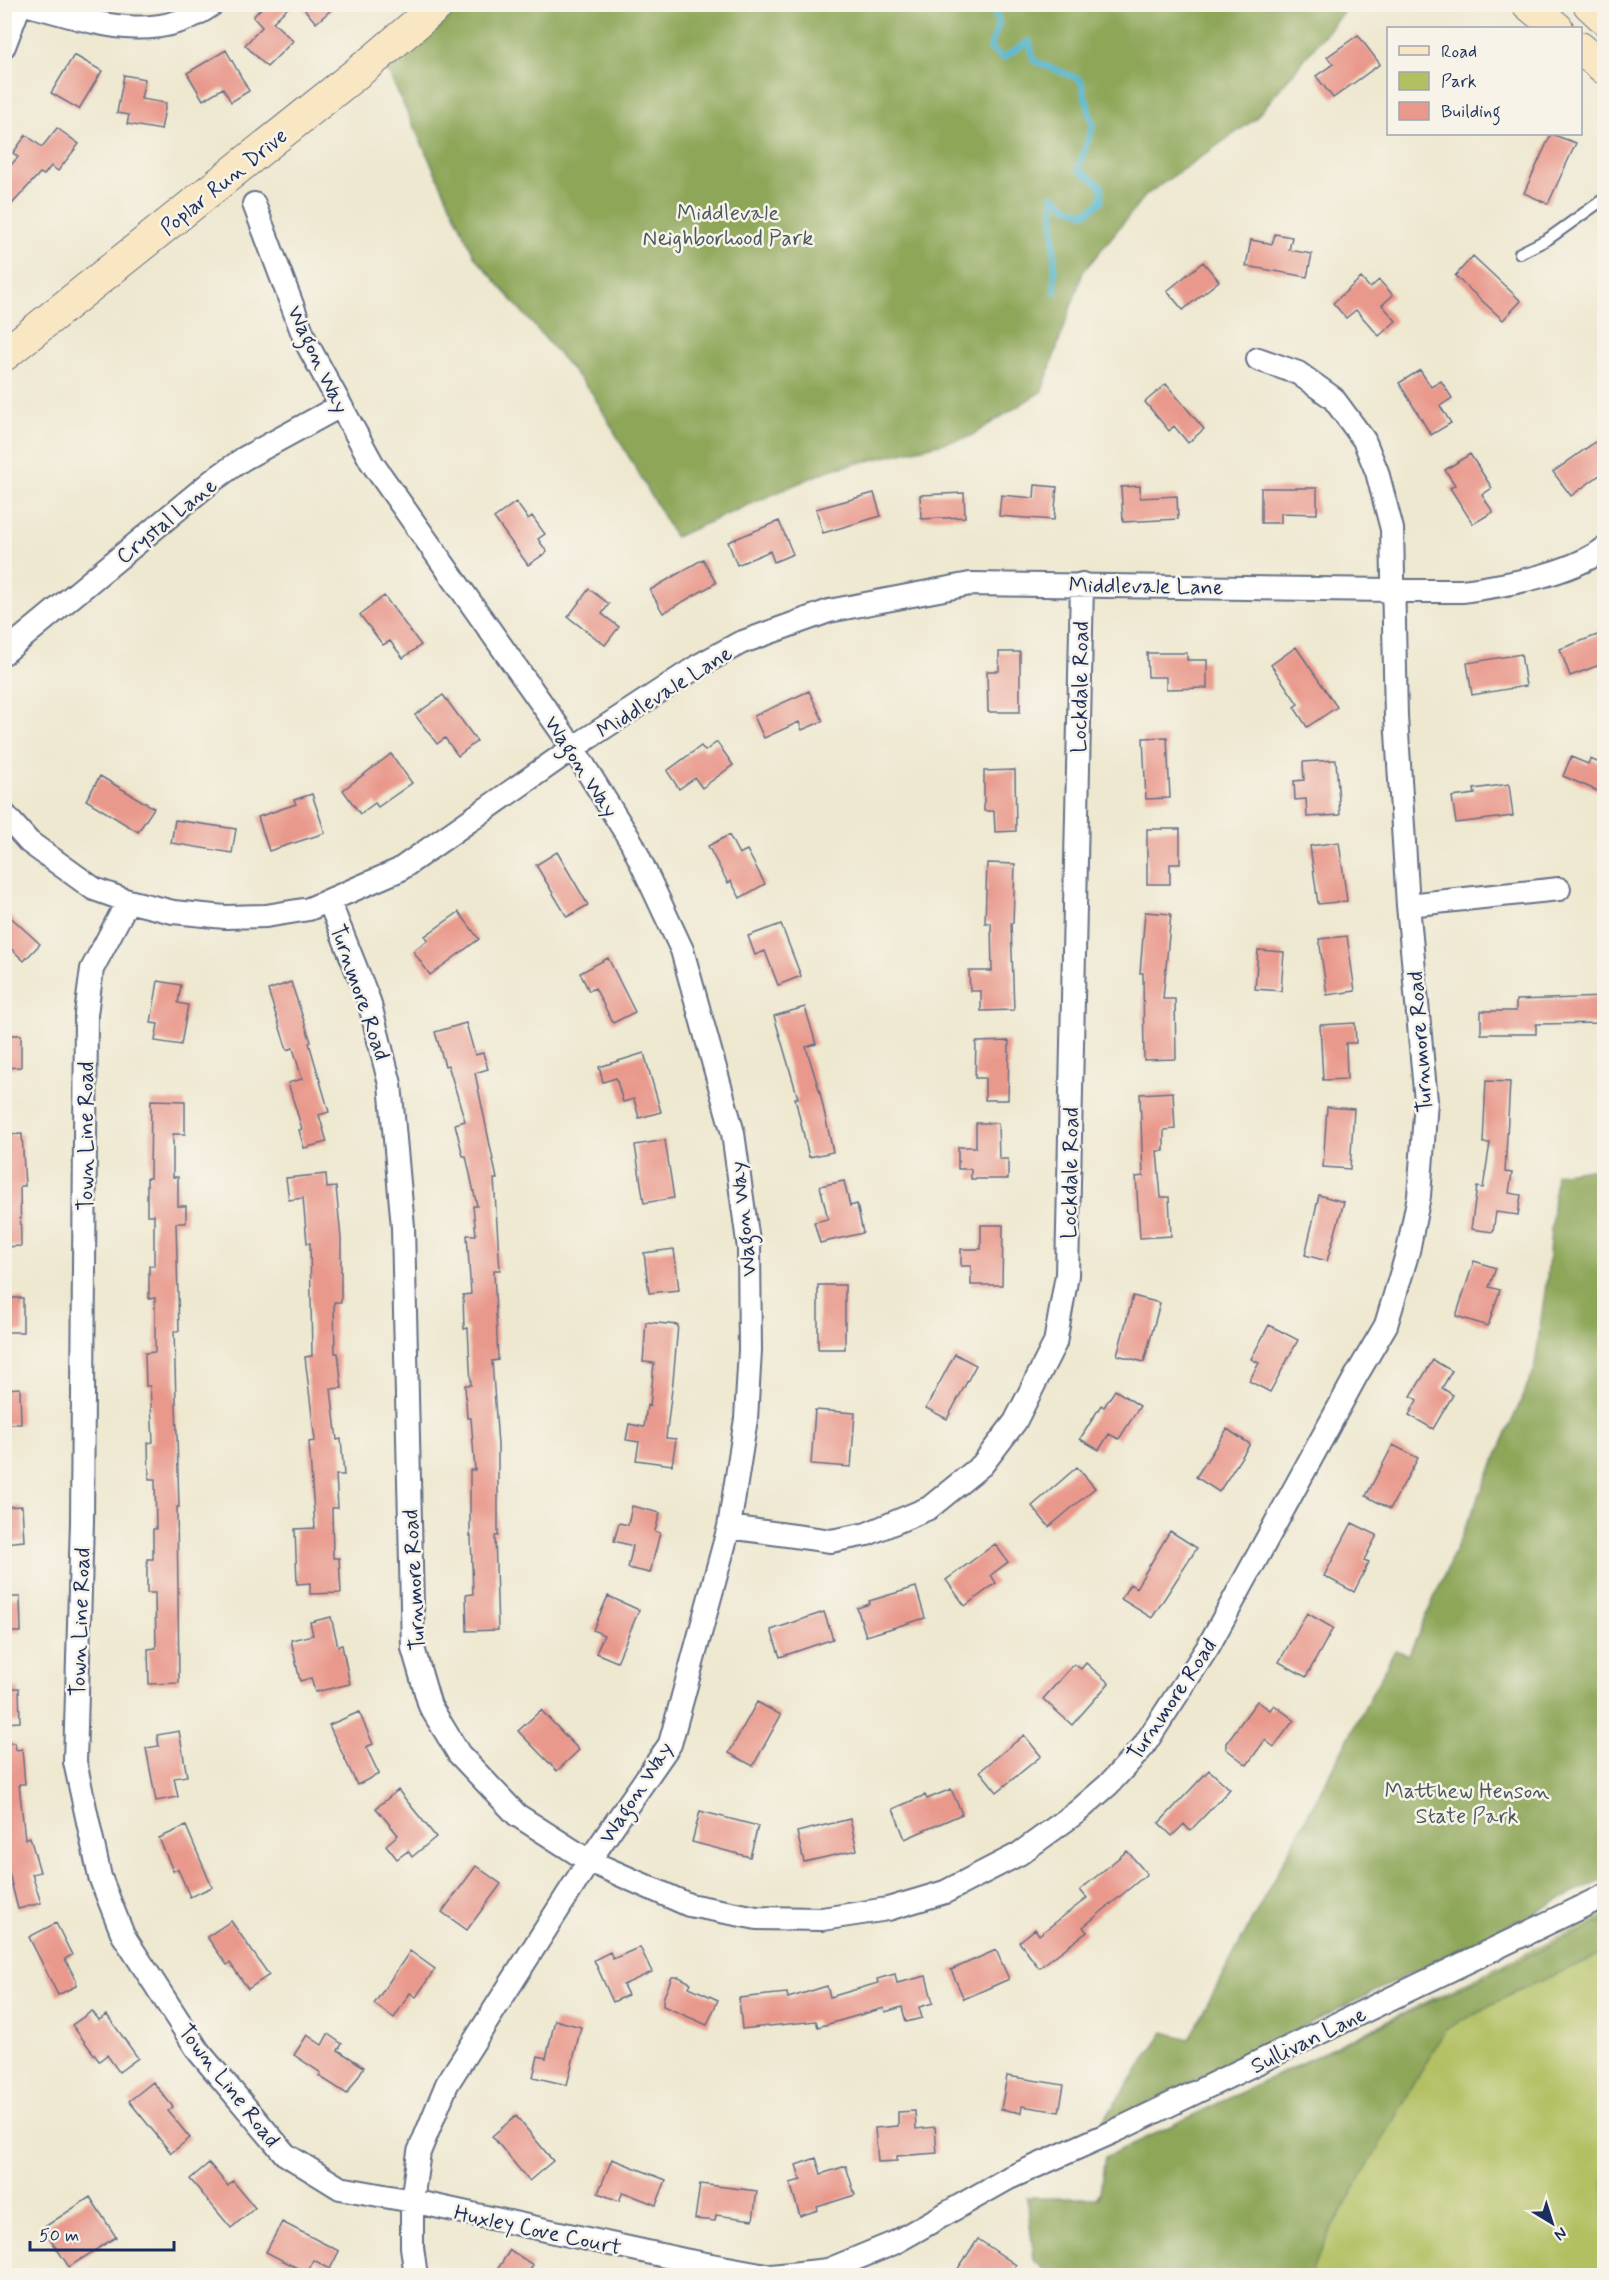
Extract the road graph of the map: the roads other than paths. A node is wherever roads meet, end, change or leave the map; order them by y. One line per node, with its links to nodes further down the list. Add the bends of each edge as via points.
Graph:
1 (20, 4): 9 (street)
2 (25, 4): 3 (street, via 125,29 169,27)
3 (213, 4)
4 (439, 4): 15 (street, Poplar Run Drive)
5 (1528, 4): 8 (street)
6 (1589, 4): 7 (street)
7 (1605, 18)
8 (1556, 27)
9 (4, 46)
10 (1582, 49): 11 (street)
11 (1605, 68)
12 (1605, 199): 14 (lane)
13 (254, 204): 17 (street, Wagon Way, via 306,342)
14 (1520, 254)
15 (4, 355)
16 (1258, 359): 20 (street, Turnmore Road, via 1298,374 1333,398 1364,440 1392,529)
17 (340, 406): 21 (street, Crystal Lane, via 243,459 212,481); 22 (street, Wagon Way, via 372,463)
18 (1605, 549): 20 (street, Middlevale Lane, via 1589,560 1509,585 1462,591)
19 (1082, 584): 20 (street, Middlevale Lane); 22 (street, Middlevale Lane, via 970,584 829,611 740,643); 28 (street, Lockdale Road, via 1067,1275 1055,1343 1015,1422 982,1464 929,1508 867,1534 831,1541)
20 (1395, 591): 27 (street, Turnmore Road, via 1396,717)
21 (4, 653)
22 (573, 748): 26 (street, Middlevale Lane, via 399,870); 28 (street, Wagon Way, via 632,843 682,950 733,1133 749,1249 750,1350 746,1419)
23 (4, 814): 25 (street, Middlevale Lane, via 29,842 94,889)
24 (1559, 890): 27 (street)
25 (128, 901): 26 (street, Middlevale Lane, via 173,912 225,917 266,916 309,909); 32 (street, Town Line Road, via 92,969 86,1014 82,1521 75,1762 90,1834 100,1877 123,1935 199,2052 285,2154 340,2188)
26 (329, 901): 29 (street, Turnmore Road, via 369,1001 390,1084 403,1227 413,1648 430,1706 459,1754 517,1815)
27 (1408, 905): 29 (street, Turnmore Road, via 1426,1101 1419,1196 1386,1325 1208,1647 1143,1747 1077,1812 1019,1854 945,1892 888,1909 822,1919 758,1918 689,1905)
28 (729, 1527): 29 (street, Wagon Way, via 670,1744)
29 (589, 1861): 32 (street, Wagon Way, via 447,2084 419,2152)
30 (1605, 1896): 31 (street, Sullivan Lane)
31 (1009, 2178): 34 (street, Huxley Cove Court, via 894,2243 839,2266)
32 (412, 2201): 33 (street, Wagon Way); 34 (street, Huxley Cove Court)
33 (416, 2276)
34 (771, 2276)

